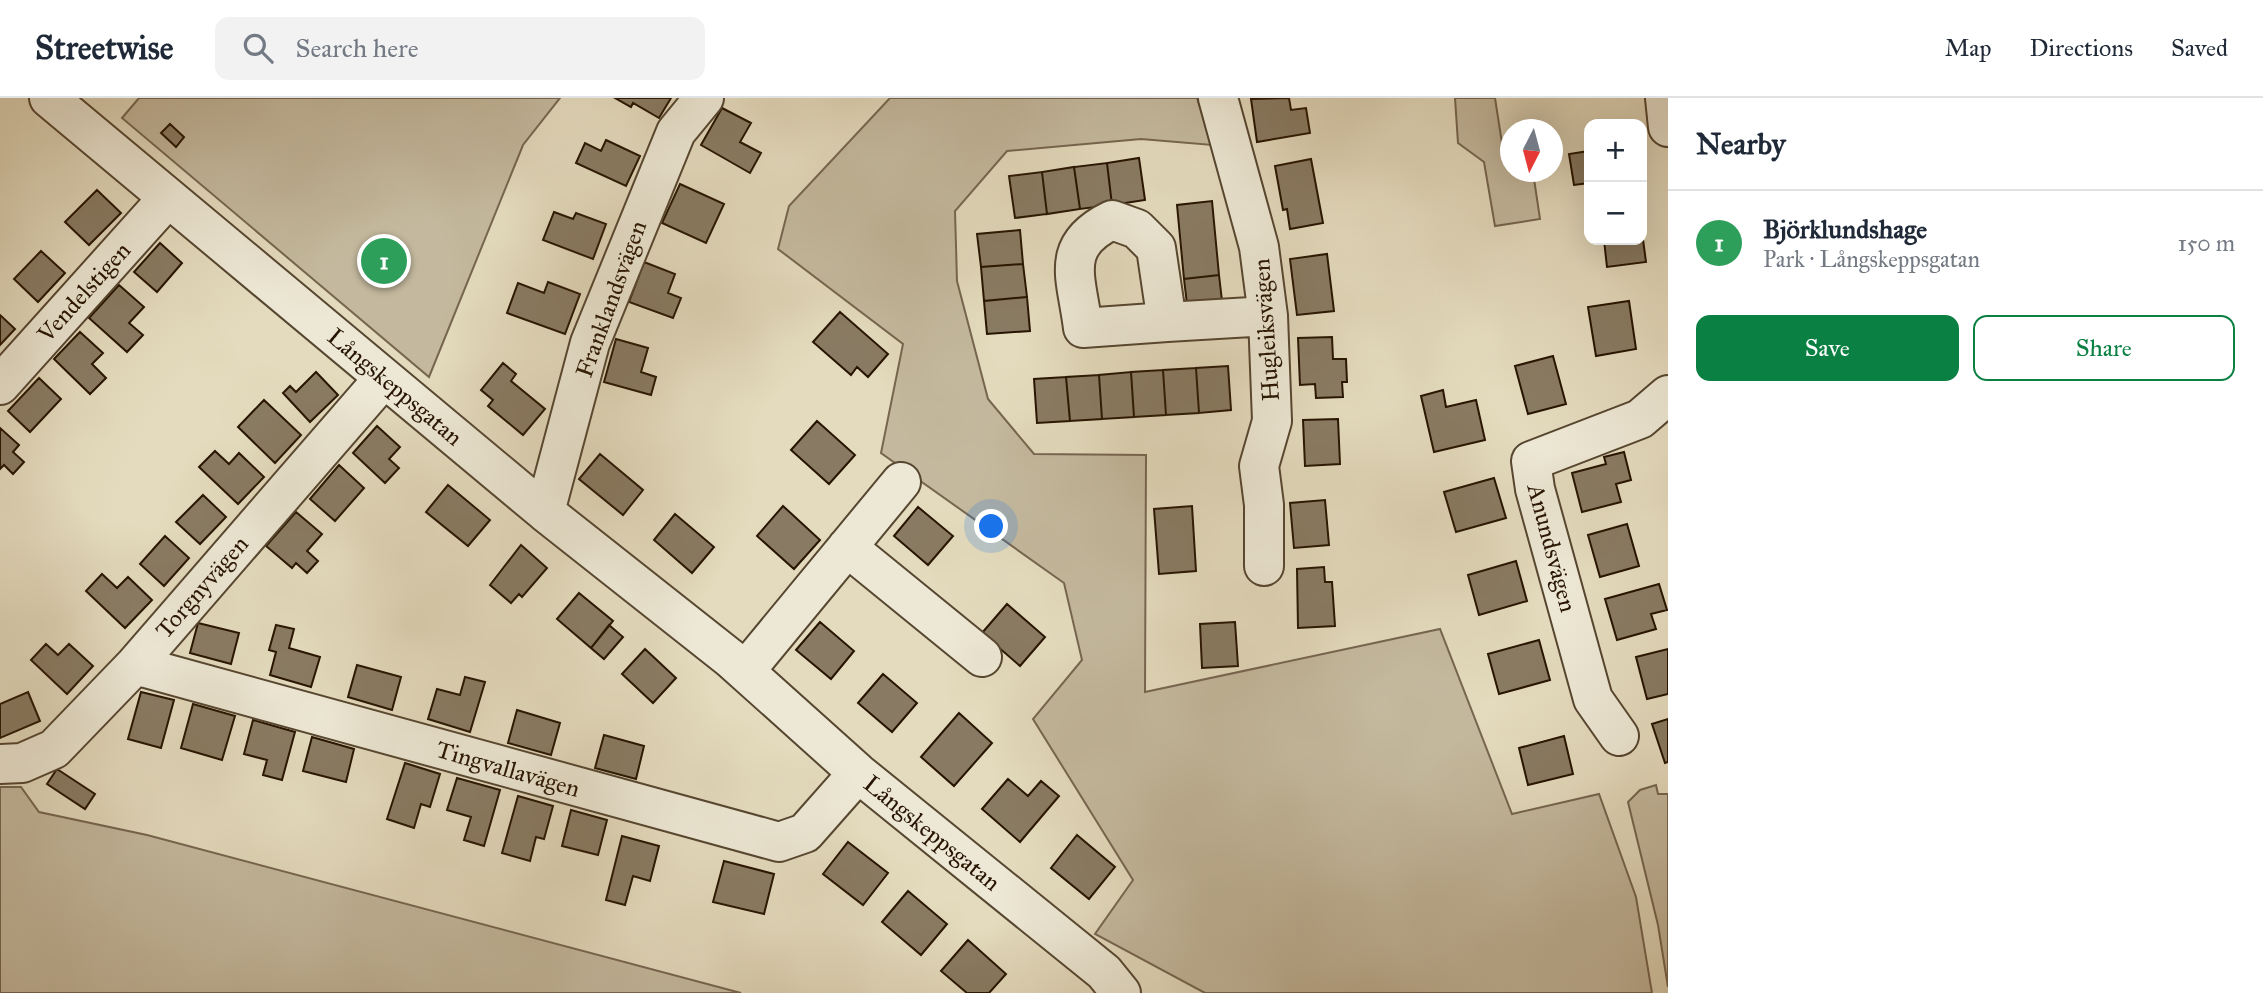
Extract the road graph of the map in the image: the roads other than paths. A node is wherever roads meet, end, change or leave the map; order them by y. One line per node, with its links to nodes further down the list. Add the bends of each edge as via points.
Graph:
1 (48, 98): 6 (street, Långskeppsgatan)
2 (704, 98): 13 (street, Franklandsvägen, via 677,132 590,343)
3 (1217, 98): 7 (street, Hugleiksvägen, via 1259,247)
4 (1665, 98): 5 (street)
5 (1668, 127)
6 (168, 198): 9 (street, Långskeppsgatan); 10 (street, Vendelstigen)
7 (1268, 316): 8 (street); 15 (street, Hugleiksvägen, via 1272,421 1259,466)
8 (1167, 322)
9 (384, 378): 13 (street, Långskeppsgatan); 17 (street, Torgnyvägen)
10 (0, 385)
11 (1668, 395): 19 (street, Anundsvägen, via 1640,419 1531,461 1592,699)
12 (901, 482): 14 (street)
13 (545, 512): 18 (street, Långskeppsgatan)
14 (847, 547): 16 (street); 18 (street)
15 (1264, 566)
16 (982, 657)
17 (135, 665): 20 (street, Torgnyvägen, via 54,749 22,763); 21 (street, Tingvallavägen, via 779,842 805,832)
18 (745, 671): 21 (street, Långskeppsgatan)
19 (1619, 736)
20 (0, 764)
21 (858, 773): 22 (street, Långskeppsgatan, via 1104,972)
22 (1121, 993)

